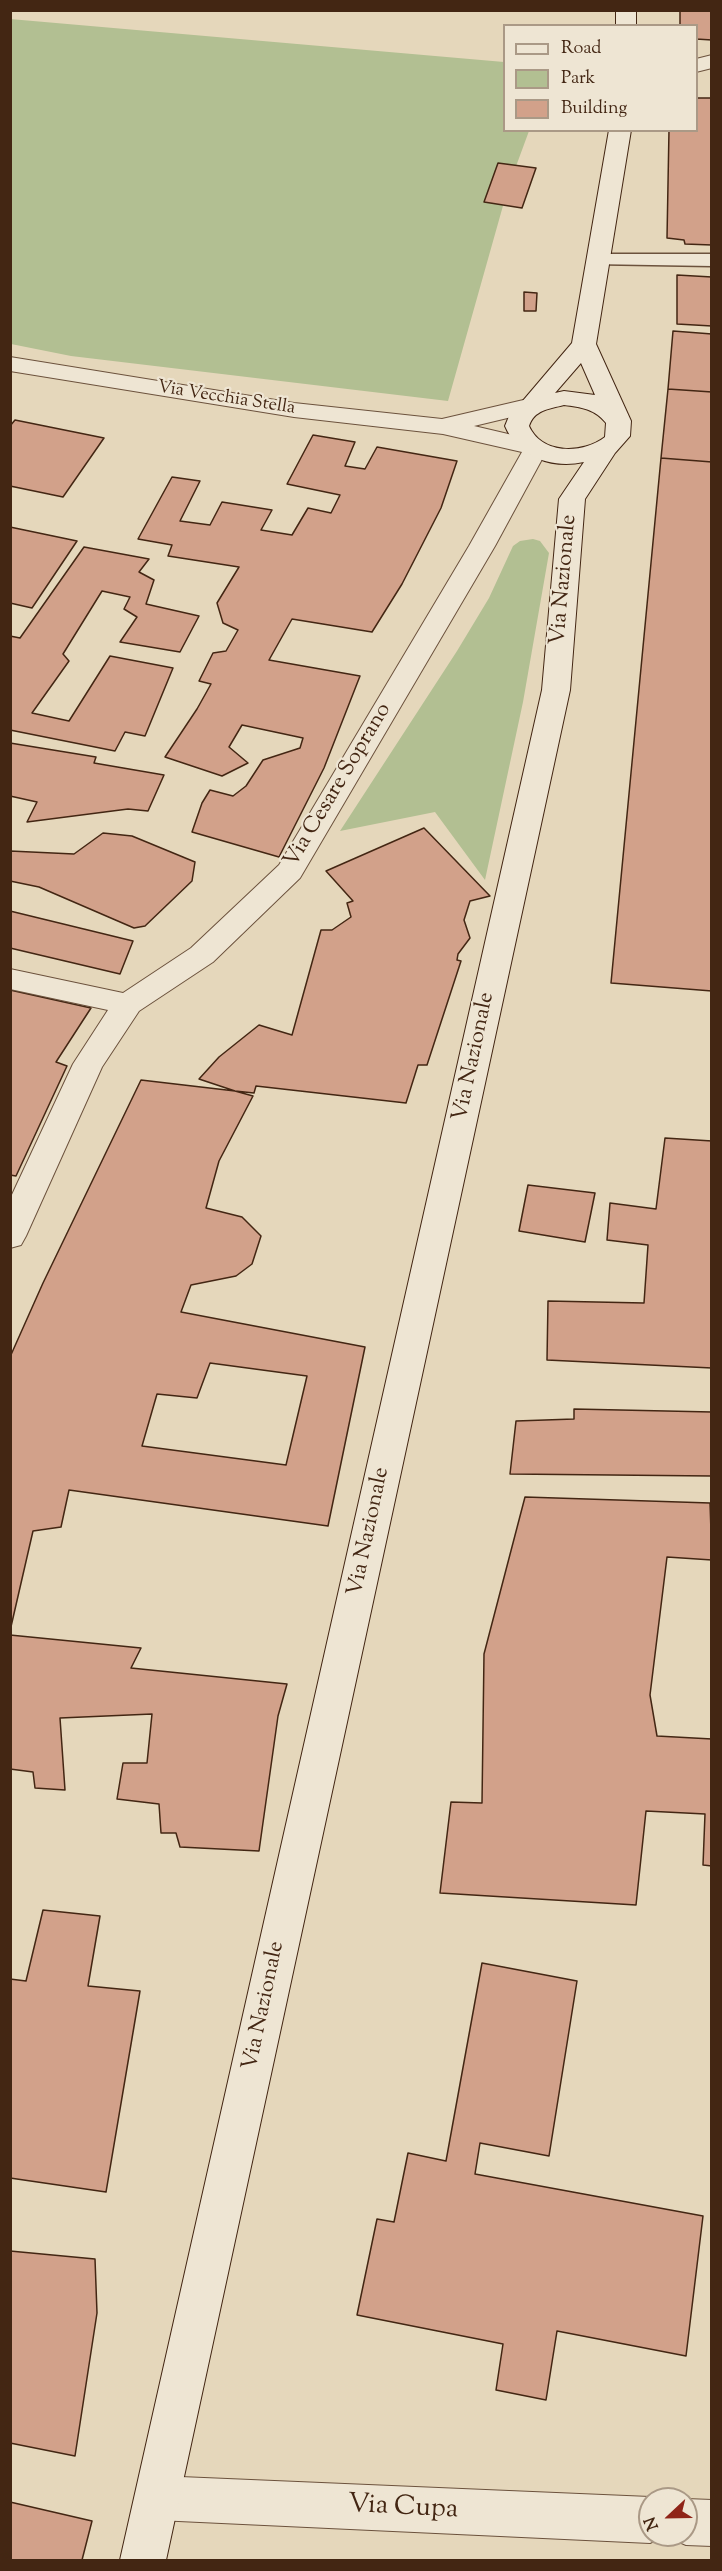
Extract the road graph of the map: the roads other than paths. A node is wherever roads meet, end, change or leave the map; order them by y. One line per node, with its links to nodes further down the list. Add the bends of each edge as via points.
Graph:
1 (620, 132): 2 (main road)
2 (598, 260): 3 (lane); 4 (main road)
3 (711, 260)
4 (584, 344): 6 (main road, Via Nazionale); 7 (main road)
5 (10, 364): 8 (main road, Via Vecchia Stella, via 294,410)
6 (532, 405): 7 (main road, via 547,400 582,399 598,404); 8 (main road, Via Vecchia Stella); 10 (main road, Via Nazionale, via 516,420 516,430 520,439)
7 (619, 421): 9 (main road, Via Nazionale, via 616,441)
8 (443, 427): 10 (main road, Via Vecchia Stella)
9 (605, 449): 10 (main road, via 575,457); 11 (main road, Via Nazionale)
10 (535, 450): 11 (main road, Via Nazionale); 13 (main road, Via Cesare Soprano, via 290,871 202,955)
11 (573, 499): 15 (main road, Via Nazionale, via 556,690)
12 (10, 979): 13 (main road)
13 (128, 1004): 14 (main road, Via Cesare Soprano, via 88,1064)
14 (10, 1236)
15 (157, 2498): 16 (main road, Via Cupa); 17 (main road, Via Nazionale)
16 (638, 2519)
17 (143, 2560)

